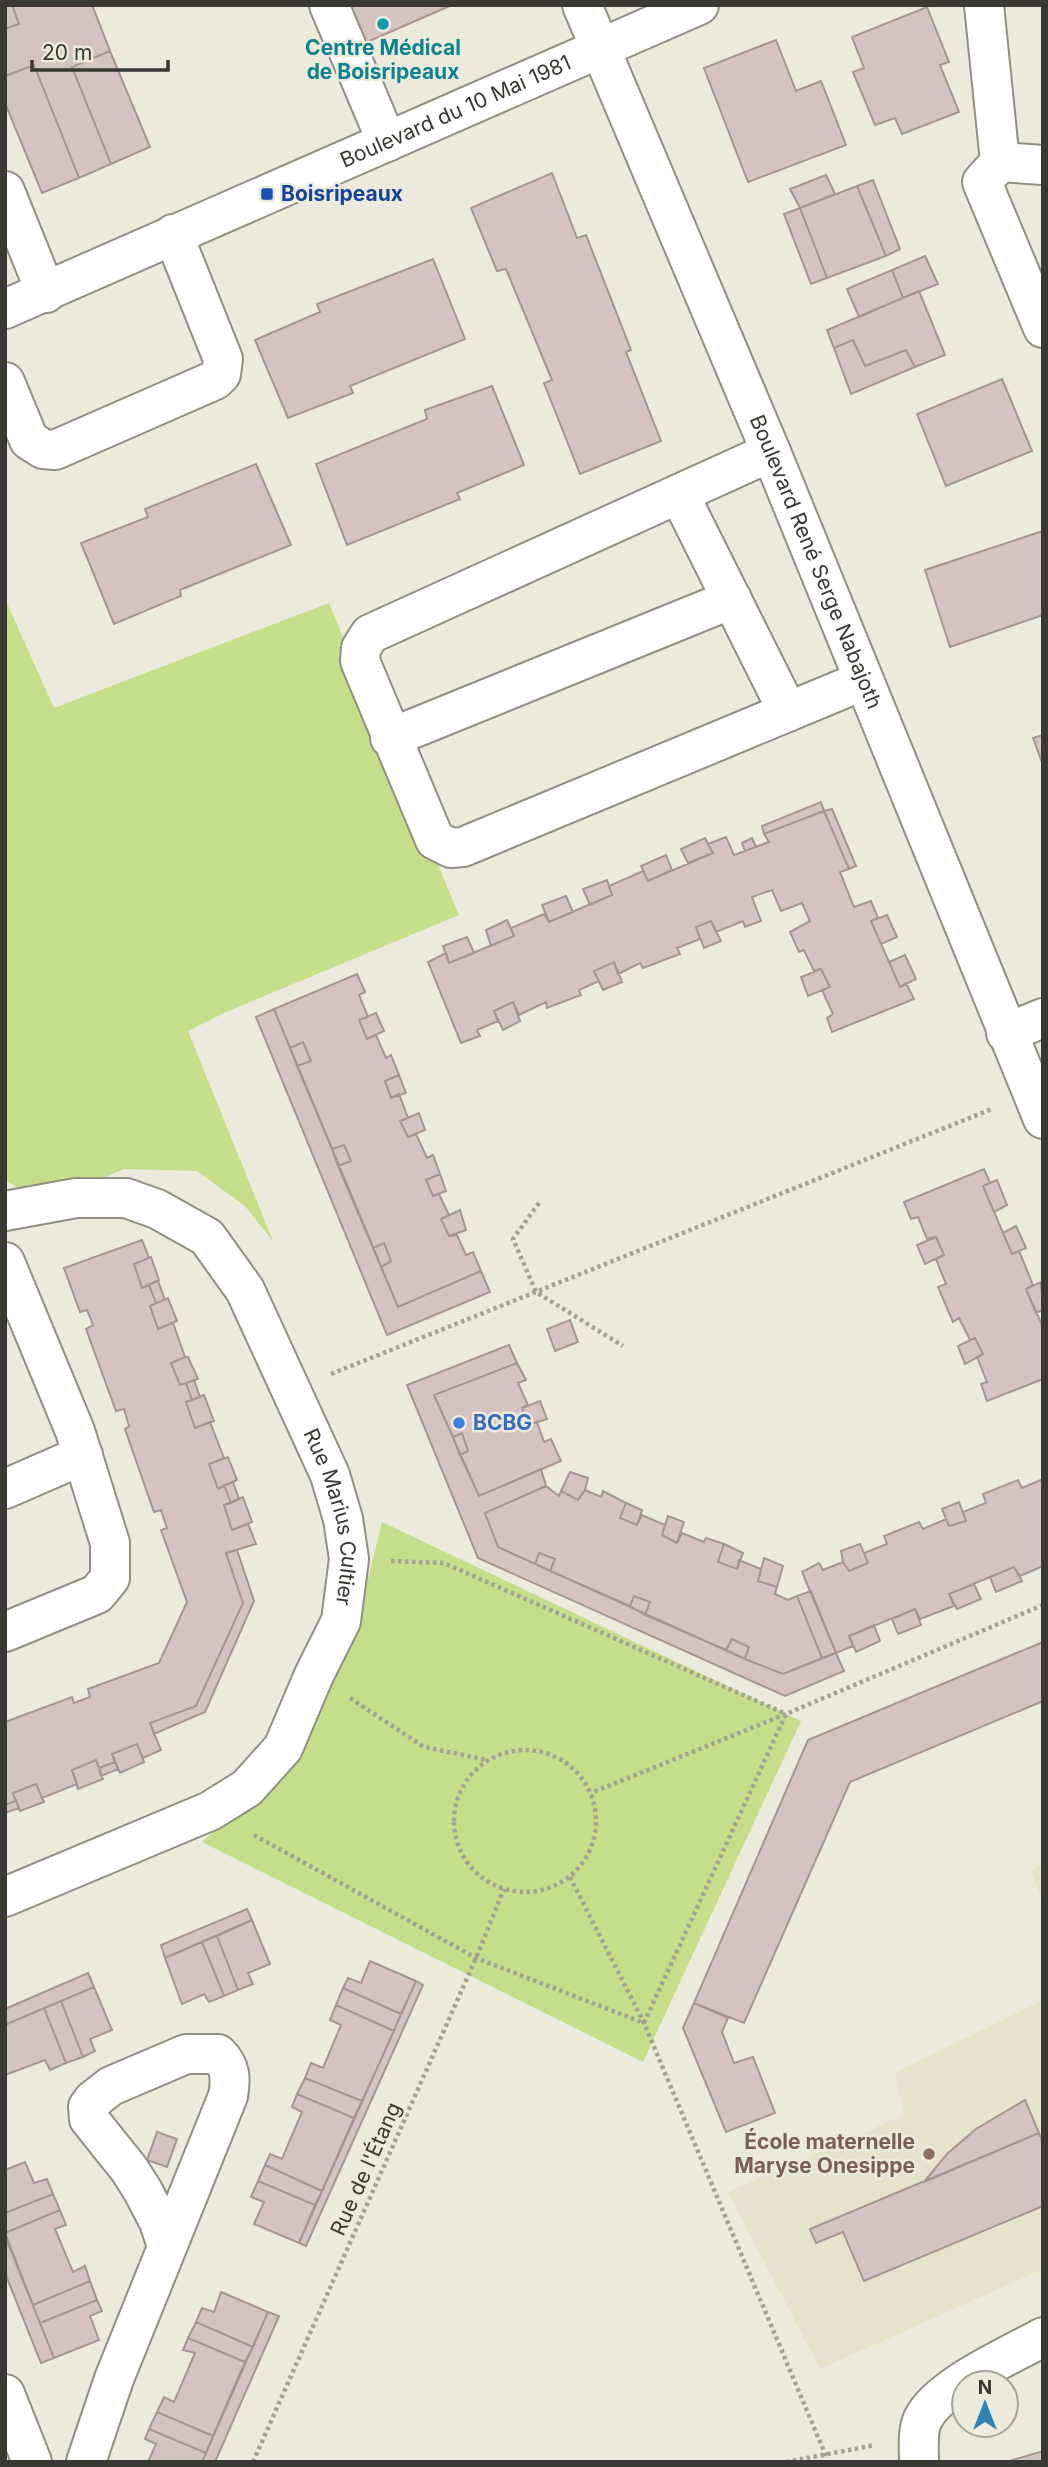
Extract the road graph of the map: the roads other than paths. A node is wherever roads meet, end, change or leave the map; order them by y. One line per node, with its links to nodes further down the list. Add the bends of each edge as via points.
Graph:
1 (329, 5): 6 (street)
2 (582, 5): 5 (street, Boulevard René Serge Nabajoth)
3 (699, 5): 5 (street, Boulevard du 10 Mai 1981)
4 (984, 5): 7 (street)
5 (598, 47): 6 (street, Boulevard du 10 Mai 1981); 15 (street, Boulevard René Serge Nabajoth)
6 (387, 142): 10 (street, Boulevard du 10 Mai 1981)
7 (1000, 162): 8 (street); 13 (street, via 982,182)
8 (1043, 165)
9 (5, 191): 11 (street)
10 (173, 234): 11 (street, Boulevard du 10 Mai 1981); 14 (street, via 223,359 215,380 55,450 29,440)
11 (46, 293): 12 (street, Boulevard du 10 Mai 1981)
12 (5, 309)
13 (1043, 328)
14 (5, 382)
15 (771, 452): 16 (street); 18 (street, Boulevard René Serge Nabajoth)
16 (679, 494): 17 (street); 20 (street, via 370,634 359,661)
17 (732, 599): 19 (street); 20 (street)
18 (862, 681): 19 (street); 22 (street, Boulevard René Serge Nabajoth)
19 (788, 712): 20 (street, via 463,847 451,848 435,840)
20 (390, 738)
21 (1043, 1018): 22 (street)
22 (1006, 1033): 23 (street, Boulevard René Serge Nabajoth)
23 (1037, 1106)
24 (5, 1211): 29 (street, Rue Marius Cultier, via 76,1198 126,1198 208,1237 245,1290 330,1475 349,1559 341,1621 284,1748 247,1788 210,1811)
25 (5, 1262): 26 (street)
26 (83, 1455): 27 (street); 28 (street, via 110,1543 110,1578 97,1594)
27 (5, 1489)
28 (5, 1632)
29 (5, 1897)
30 (167, 2246): 30 (street, via 228,2096 232,2079 218,2054 186,2054 111,2086 88,2107 89,2119 143,2191); 35 (street)
31 (1043, 2337): 33 (street, via 938,2398 922,2419)
32 (5, 2394): 34 (street)
33 (919, 2449)
34 (32, 2462)
35 (86, 2462)

